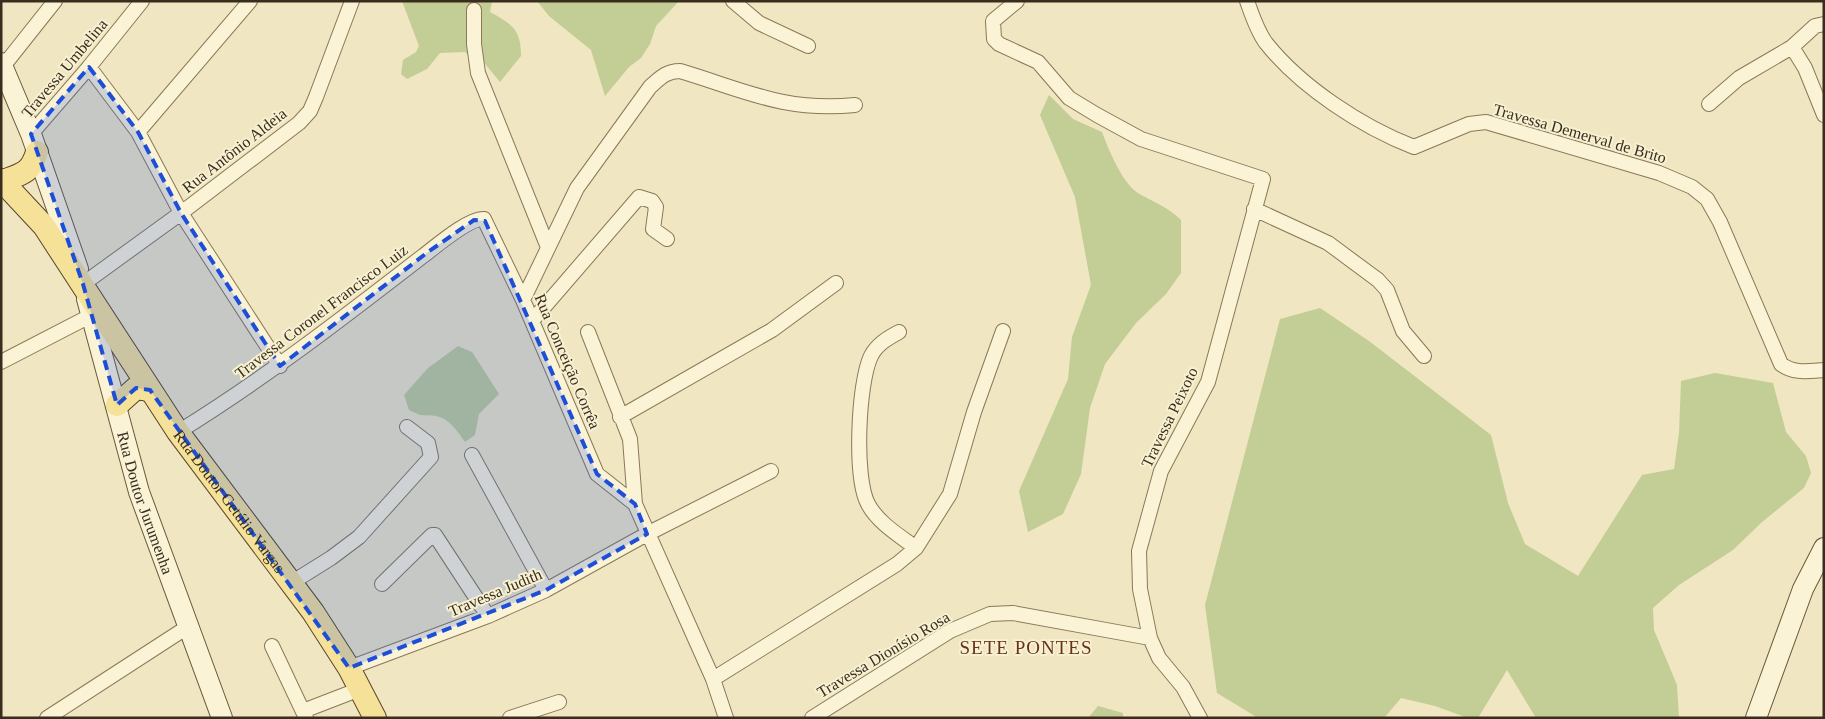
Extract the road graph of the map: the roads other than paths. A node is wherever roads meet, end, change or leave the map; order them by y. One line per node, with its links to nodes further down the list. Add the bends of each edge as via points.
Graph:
1 (55, 1): 12 (street)
2 (142, 1): 13 (street, Travessa Umbelina)
3 (250, 1): 17 (street)
4 (352, 1): 21 (street, Rua Antônio Aldeia, via 310,111)
5 (733, 1): 10 (street, via 759,23)
6 (1017, 1): 20 (street, Travessa Peixoto, via 993,22 994,38 999,44 1038,62 1068,98 1141,139 1262,178)
7 (1247, 1): 36 (street, Travessa Demerval de Brito, via 1266,42 1317,94 1386,136 1414,147 1469,124 1486,122 1659,173 1692,187 1708,199 1720,222 1781,364 1788,370)
8 (474, 10): 24 (street, via 478,73)
9 (1824, 24): 11 (street, via 1815,26)
10 (808, 46)
11 (1792, 47): 14 (street, via 1739,78); 16 (street, via 1805,68)
12 (2, 66): 18 (main road, Rua Doutor Jurumenha)
13 (89, 68): 17 (street); 18 (street, Travessa Umbelina)
14 (1708, 104)
15 (854, 105): 24 (street, via 829,108 769,101 698,77 672,71 663,75 650,87 577,188)
16 (1824, 115)
17 (138, 132): 21 (street)
18 (34, 143): 19 (main road, via 33,165 26,172); 26 (main road, Rua Doutor Jurumenha)
19 (2, 180): 26 (main road, Rua Doutor Getúlio Vargas, via 44,226)
20 (1254, 209): 33 (street, via 1328,243 1378,280 1387,290 1403,331); 53 (street, Travessa Peixoto, via 1208,382 1161,471 1139,551 1140,589)
21 (181, 214): 26 (street, Rua Antônio Aldeia); 35 (street)
22 (484, 219): 27 (street, Rua Conceição Corrêa); 35 (street, Travessa Coronel Francisco Luiz, via 474,220 428,252)
23 (667, 239): 29 (street, via 654,229 656,207 652,201 639,197)
24 (547, 245): 27 (street)
25 (836, 283): 39 (street, via 772,330)
26 (83, 284): 28 (main road, Rua Doutor Jurumenha); 37 (main road, Rua Doutor Getúlio Vargas)
27 (522, 300): 29 (street, Rua Conceição Corrêa)
28 (92, 315): 34 (street); 38 (main road, Rua Doutor Jurumenha)
29 (532, 321): 44 (street, Rua Conceição Corrêa, via 597,474)
30 (1003, 331): 46 (street, via 972,419 955,483)
31 (588, 332): 39 (street, Rua Conceição Corrêa)
32 (900, 332): 46 (street, via 877,347 864,373 860,470 868,505 883,522)
33 (1424, 356)
34 (1, 362)
35 (280, 366): 41 (street, Travessa Coronel Francisco Luiz)
36 (1824, 370)
37 (150, 390): 38 (main road, via 136,388); 41 (main road, Rua Doutor Getúlio Vargas)
38 (117, 405): 52 (main road, Rua Doutor Jurumenha, via 139,492)
39 (620, 417): 44 (street, Rua Conceição Corrêa, via 630,439)
40 (407, 427): 48 (street, via 428,443 431,457 359,537)
41 (178, 432): 48 (main road, Rua Doutor Getúlio Vargas)
42 (472, 455): 50 (street)
43 (770, 471): 45 (street, Travessa Judith)
44 (636, 504): 45 (street, Rua Conceição Corrêa)
45 (647, 534): 50 (street, Travessa Judith); 56 (street, Rua Conceição Corrêa)
46 (916, 548): 56 (street, via 897,564)
47 (1824, 548): 67 (main road, via 1803,589)
48 (291, 583): 55 (main road, Rua Doutor Getúlio Vargas)
49 (382, 584): 51 (street, via 435,534)
50 (546, 590): 51 (street, Travessa Judith)
51 (488, 616): 55 (street, Travessa Judith)
52 (189, 626): 60 (street); 61 (main road, Rua Doutor Jurumenha)
53 (1150, 638): 65 (street, Travessa Dionísio Rosa, via 1013,613 990,614 950,631); 66 (street, Travessa Peixoto, via 1159,658 1183,687)
54 (272, 646): 59 (street)
55 (349, 668): 57 (main road, Rua Doutor Getúlio Vargas)
56 (712, 679): 64 (street, Rua Conceição Corrêa)
57 (360, 689): 59 (street); 62 (main road, Rua Doutor Getúlio Vargas)
58 (559, 702): 63 (street)
59 (304, 714)
60 (47, 718)
61 (222, 718)
62 (375, 718)
63 (510, 718)
64 (726, 718)
65 (812, 718)
66 (1200, 718)
67 (1756, 718)

